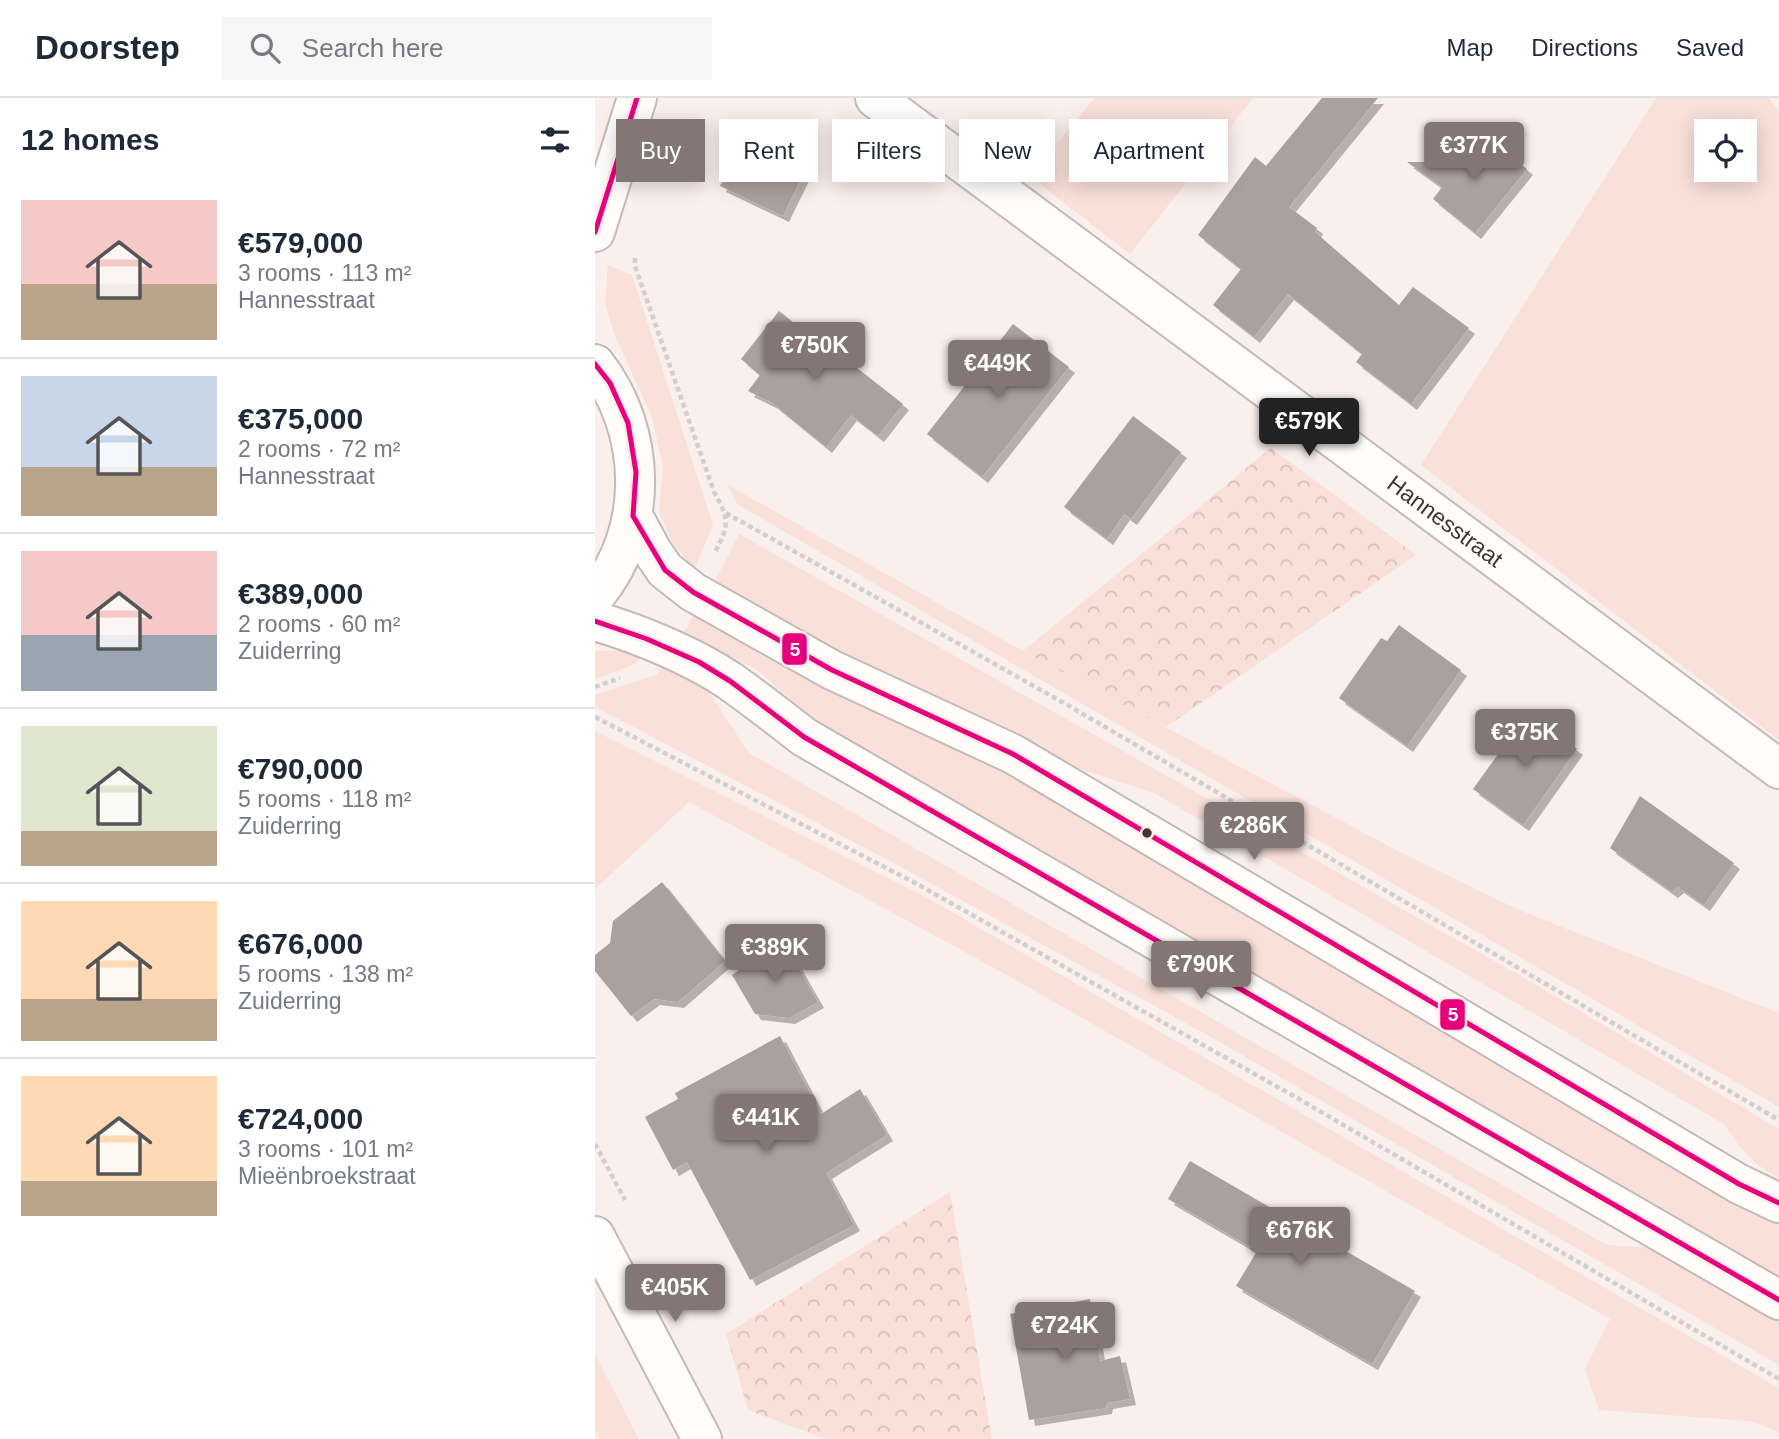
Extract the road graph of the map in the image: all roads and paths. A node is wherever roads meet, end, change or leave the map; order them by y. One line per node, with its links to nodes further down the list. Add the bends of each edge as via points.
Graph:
1 (875, 98): 13 (main road, Hannesstraat)
2 (635, 101): 3 (main road); 4 (main road)
3 (595, 154)
4 (595, 232)
5 (635, 266): 7 (path, via 714,492)
6 (595, 364): 8 (main road, via 610,383 628,423 636,472)
7 (726, 513): 9 (path, via 724,537); 14 (path, via 1064,703)
8 (633, 516): 10 (main road, via 620,556); 15 (main road, via 665,570 692,592 832,670 1013,754 1739,1184)
9 (713, 555)
10 (595, 596)
11 (595, 621): 17 (main road, via 662,645 728,680 804,737)
12 (595, 717): 18 (path, via 917,884)
13 (1779, 769)
14 (1779, 1120)
15 (1779, 1203)
16 (595, 1236): 19 (main road)
17 (1779, 1300)
18 (1779, 1379)
19 (702, 1439)

